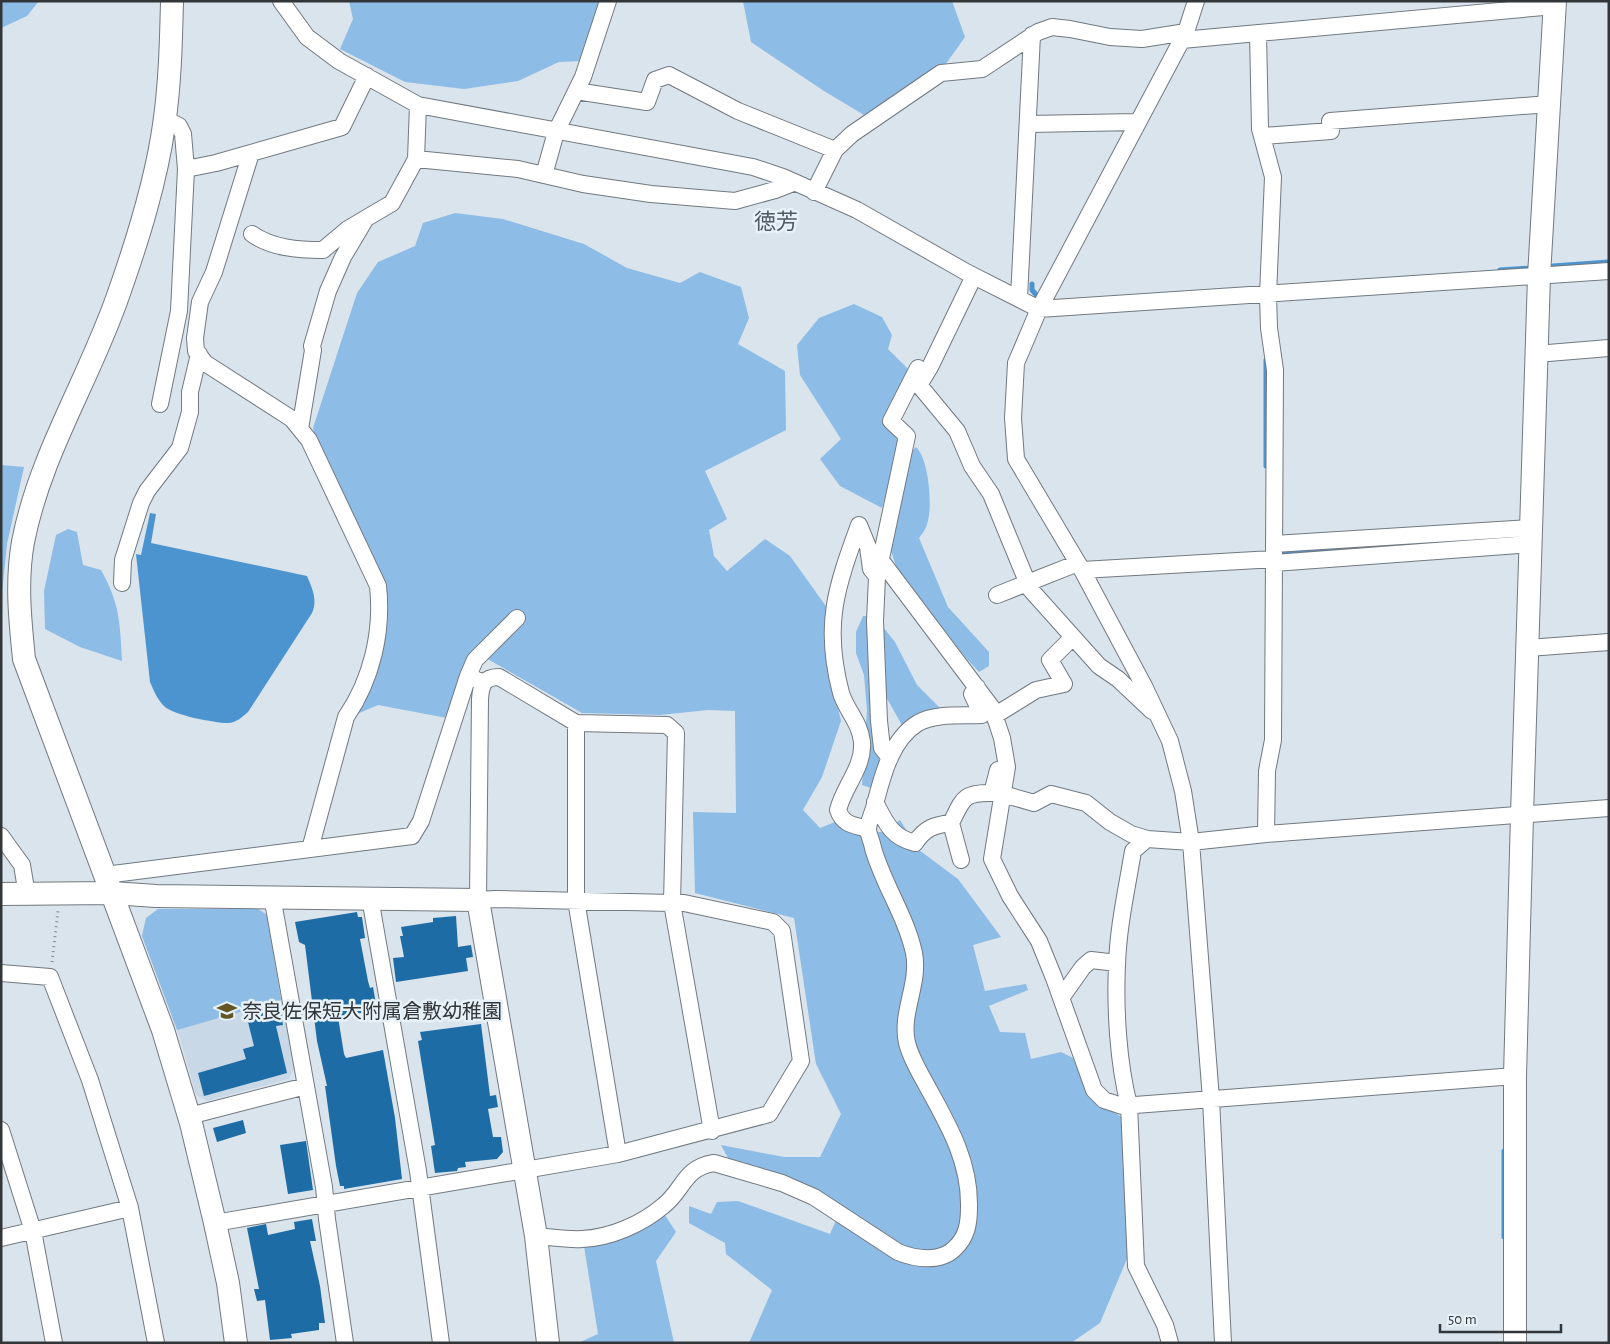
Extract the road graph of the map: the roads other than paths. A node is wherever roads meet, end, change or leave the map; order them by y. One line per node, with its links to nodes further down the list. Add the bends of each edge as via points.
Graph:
1 (172, 1): 13 (street)
2 (281, 1): 9 (street, via 307,37 339,61)
3 (608, 1): 10 (street)
4 (1196, 1): 8 (street)
5 (1549, 6): 6 (street); 11 (street)
6 (1258, 33): 8 (street); 17 (street)
7 (1032, 35): 8 (street, via 1052,27 1110,37); 15 (street); 18 (street, via 982,69 941,73 852,134)
8 (1184, 36): 14 (street)
9 (367, 76): 12 (street); 19 (street, via 342,128)
10 (576, 91): 16 (street); 18 (street, via 647,102 655,80 669,75 738,111)
11 (1542, 105): 17 (street, via 1330,121 1331,130); 29 (street)
12 (418, 106): 16 (street, via 508,120); 20 (street)
13 (165, 119): 21 (street, via 178,126 183,134); 70 (street, via 156,165 119,295 46,462 23,544 19,577 24,659)
14 (1138, 122): 15 (street); 32 (street)
15 (1028, 124): 31 (street)
16 (556, 132): 22 (street); 23 (street, via 752,167)
17 (1262, 136): 30 (street, via 1273,177)
18 (835, 150): 24 (street)
19 (252, 153): 21 (street); 34 (street, via 214,272 200,302 195,338)
20 (416, 159): 22 (street, via 518,169); 25 (street, via 392,203)
21 (186, 169): 36 (street, via 178,311)
22 (544, 175): 23 (street, via 652,194 735,201)
23 (793, 183): 24 (street)
24 (814, 192): 28 (street, via 857,210)
25 (365, 220): 26 (street, via 348,228 323,250 302,250 264,242); 37 (street, via 328,291 312,346)
26 (252, 234)
27 (1609, 271): 29 (street)
28 (970, 274): 31 (street); 40 (street, via 891,421 907,436); 43 (street, via 934,359 918,385 957,431 972,466 991,494)
29 (1539, 276): 30 (street); 35 (street)
30 (1268, 296): 32 (street); 39 (street, via 1275,370)
31 (1018, 298): 32 (street)
32 (1039, 309): 41 (street, via 1016,363 1013,418 1016,459)
33 (1609, 348): 35 (street)
34 (199, 354): 37 (street, via 205,363 292,419); 44 (street, via 190,392 190,412 180,448 141,503 122,560)
35 (1536, 354): 38 (street)
36 (160, 404)
37 (300, 429): 68 (street, via 309,440 355,534 378,586 381,611 369,674 359,698 346,717)
38 (1525, 536): 39 (street); 49 (street)
39 (1274, 555): 41 (street); 64 (street, via 1273,740 1267,771)
40 (880, 559): 42 (street); 52 (street)
41 (1080, 566): 43 (street); 54 (street)
42 (877, 577): 57 (street, via 875,621 879,721 882,748); 63 (street, via 871,569 868,547 859,525 838,582 831,632 834,668 862,742 861,757 838,810 848,824)
43 (1027, 582): 45 (street); 47 (street)
44 (122, 583)
45 (997, 595)
46 (517, 618): 50 (street, via 475,660)
47 (1073, 637): 53 (street, via 1050,660 1064,684 1036,690); 54 (street, via 1099,666 1118,679)
48 (1609, 642): 49 (street)
49 (1528, 648): 61 (street)
50 (468, 676): 51 (street); 68 (street, via 421,821 412,836)
51 (484, 683): 55 (street, via 492,677 499,677); 75 (street, via 480,699)
52 (977, 687): 53 (street); 57 (street, via 972,694 982,715 929,719 918,723)
53 (994, 716): 56 (street)
54 (1159, 718): 67 (street, via 1170,740)
55 (576, 723): 76 (street); 77 (street, via 667,725 676,733)
56 (1004, 748): 58 (street, via 1007,767); 62 (street, via 992,793 973,792 964,798)
57 (890, 758): 59 (street, via 879,782)
58 (1004, 794): 66 (street, via 1034,803 1051,794 1086,804 1117,826); 80 (street, via 992,859 1038,942)
59 (875, 802): 62 (street, via 894,835 902,840 915,843 933,825); 63 (street)
60 (1609, 808): 61 (street)
61 (1515, 816): 64 (street); 81 (street)
62 (951, 824): 69 (street)
63 (868, 829): 95 (street, via 880,871 907,930 914,955 915,973 905,1027 911,1057 951,1130 966,1167 969,1218 961,1243 942,1256 908,1256 814,1196 714,1163 692,1171 664,1206 615,1232 582,1239)
64 (1266, 834): 67 (street)
65 (1, 836): 72 (street, via 22,865)
66 (1147, 839): 67 (street); 78 (street, via 1133,851)
67 (1191, 842): 83 (street)
68 (310, 849): 70 (street)
69 (961, 860)
70 (109, 884): 72 (street); 73 (street, via 156,896); 85 (street, via 163,1030)
71 (1, 894): 72 (street)
72 (27, 895)
73 (272, 896): 74 (street); 82 (street)
74 (370, 898): 75 (street); 90 (street)
75 (478, 900): 76 (street); 89 (street)
76 (576, 900): 77 (street); 88 (street)
77 (672, 903): 87 (street); 87 (street, via 773,922 782,931 801,1061 769,1114)
78 (1116, 963): 80 (street, via 1091,960); 84 (street, via 1123,1078)
79 (1, 973): 92 (street, via 50,977 90,1080)
80 (1061, 998): 84 (street, via 1094,1090 1104,1100)
81 (1509, 1076): 83 (street); 105 (street)
82 (306, 1086): 85 (street); 91 (street)
83 (1211, 1099): 84 (street); 104 (street)
84 (1129, 1105): 103 (street, via 1136,1266 1165,1325)
85 (189, 1116): 93 (street)
86 (1, 1130): 94 (street)
87 (712, 1131): 88 (street)
88 (618, 1154): 89 (street)
89 (525, 1171): 90 (street); 95 (street)
90 (419, 1189): 91 (street); 101 (street)
91 (326, 1205): 93 (street); 100 (street)
92 (130, 1208): 94 (street); 98 (street)
93 (215, 1223): 99 (street)
94 (32, 1231): 96 (street); 97 (street)
95 (536, 1236): 102 (street)
96 (1, 1238)
97 (54, 1343)
98 (156, 1343)
99 (236, 1343)
100 (344, 1343)
101 (441, 1343)
102 (548, 1343)
103 (1170, 1343)
104 (1223, 1343)
105 (1515, 1343)

